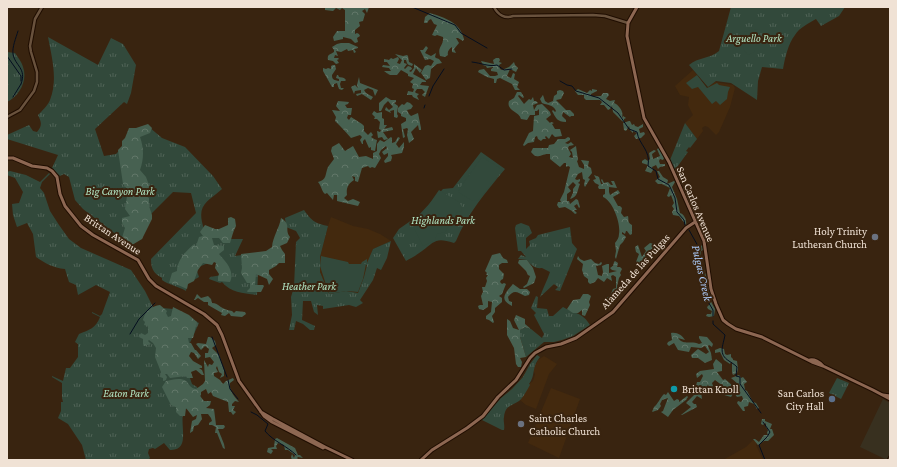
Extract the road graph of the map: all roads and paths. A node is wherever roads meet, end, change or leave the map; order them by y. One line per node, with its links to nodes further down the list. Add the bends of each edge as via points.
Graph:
1 (42, 7): 5 (street, via 34,19 31,40 37,82 34,91 20,110)
2 (494, 7): 4 (street, via 500,15 509,18 593,15)
3 (637, 7): 4 (main road)
4 (628, 22): 7 (main road, San Carlos Avenue, via 627,36 644,118 669,162)
5 (7, 117)
6 (7, 158): 11 (main road, Brittan Avenue, via 52,171 57,177 62,201 81,226 135,258 156,286 213,321 222,333 239,381 261,412)
7 (695, 222): 8 (main road, San Carlos Avenue, via 704,241 711,289 723,320 736,329 762,337); 12 (main road, Alameda de las Pulgas, via 686,228 613,312 576,338 537,351 516,380 483,416)
8 (883, 395): 9 (main road, San Carlos Avenue); 10 (main road, San Carlos Avenue)
9 (890, 396)
10 (890, 399)
11 (350, 460)
12 (421, 460)

